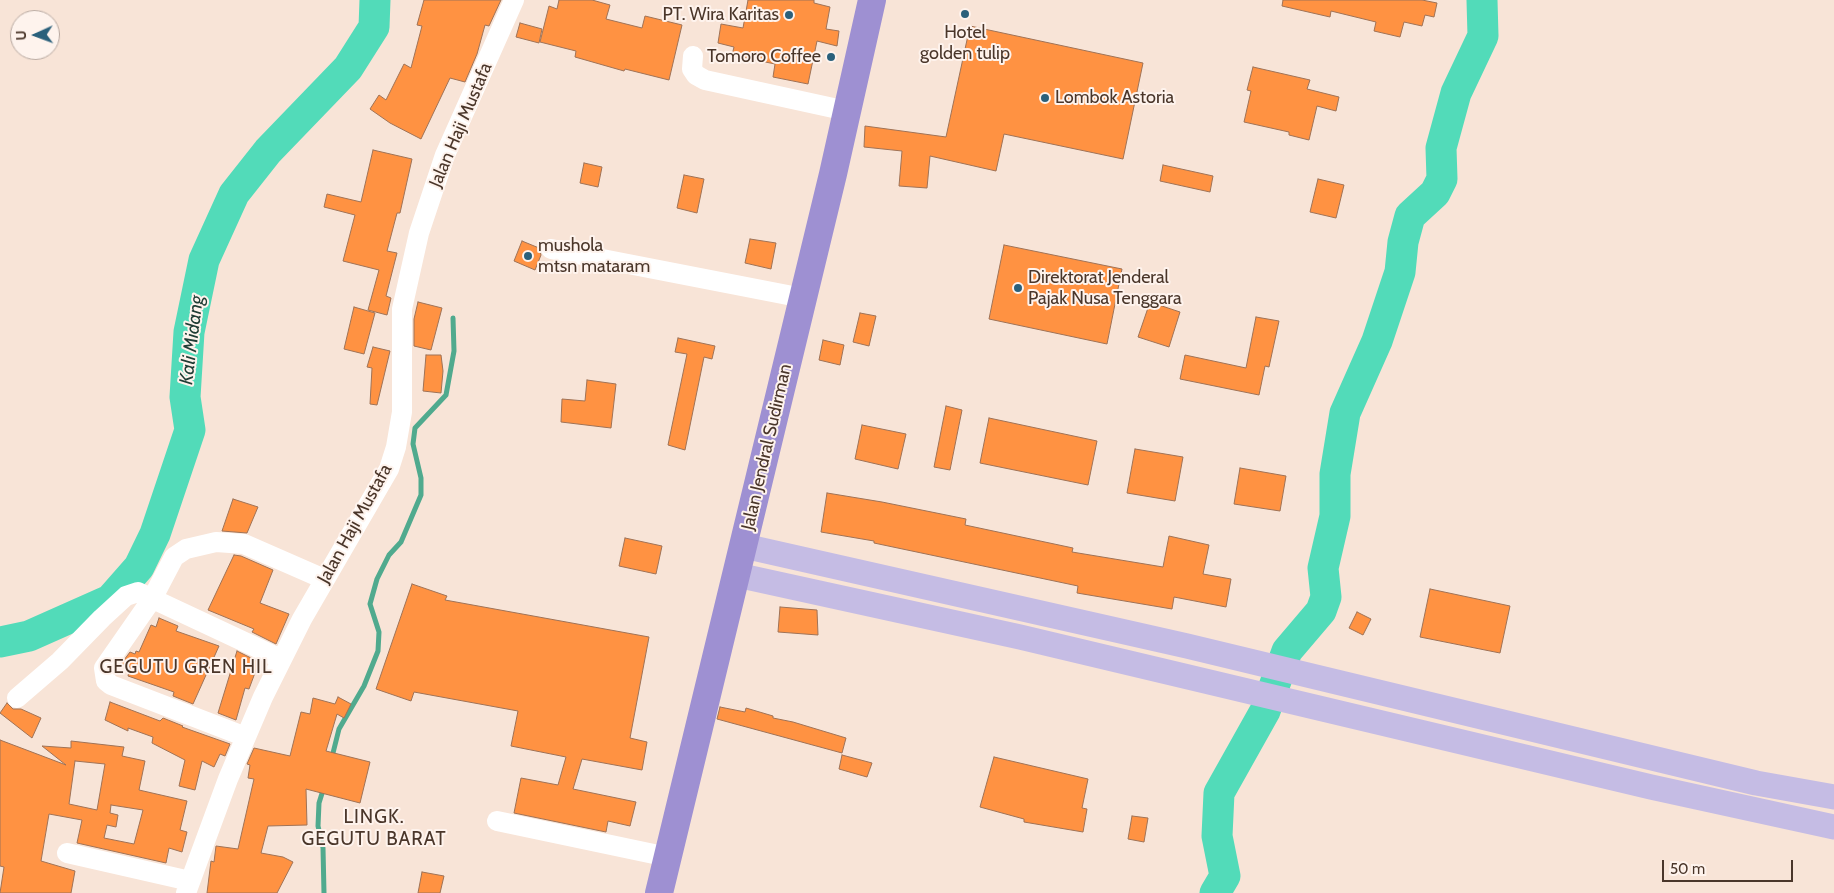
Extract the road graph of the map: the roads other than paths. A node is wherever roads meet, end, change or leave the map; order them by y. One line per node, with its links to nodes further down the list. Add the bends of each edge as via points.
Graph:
1 (514, 0): 9 (street, Jalan Haji Mustafa, via 445,155 419,233 402,309 402,412 389,469)
2 (872, 0): 4 (highway, Jalan Jendral Sudirman)
3 (693, 56): 4 (street, via 692,69 705,80)
4 (846, 111): 6 (highway, Jalan Jendral Sudirman)
5 (551, 249): 6 (street)
6 (803, 298): 7 (highway, Jalan Jendral Sudirman)
7 (744, 546): 8 (highway, Jalan Jendral Sudirman); 14 (main road, via 1245,660 1756,783)
8 (737, 575): 16 (main road); 18 (highway, Jalan Jendral Sudirman)
9 (324, 579): 10 (street, via 244,544 216,542 186,549 174,557); 11 (street, Jalan Haji Mustafa)
10 (152, 599): 11 (street); 12 (street, via 138,592 126,596); 13 (street, via 104,668 106,680 111,685)
11 (281, 659): 13 (street, Jalan Haji Mustafa)
12 (17, 698)
13 (246, 737): 19 (street, Jalan Haji Mustafa)
14 (1834, 797)
15 (497, 820): 18 (street)
16 (1834, 827)
17 (67, 853): 19 (street)
18 (668, 857): 20 (highway, Jalan Jendral Sudirman)
19 (188, 887)
20 (659, 893)

